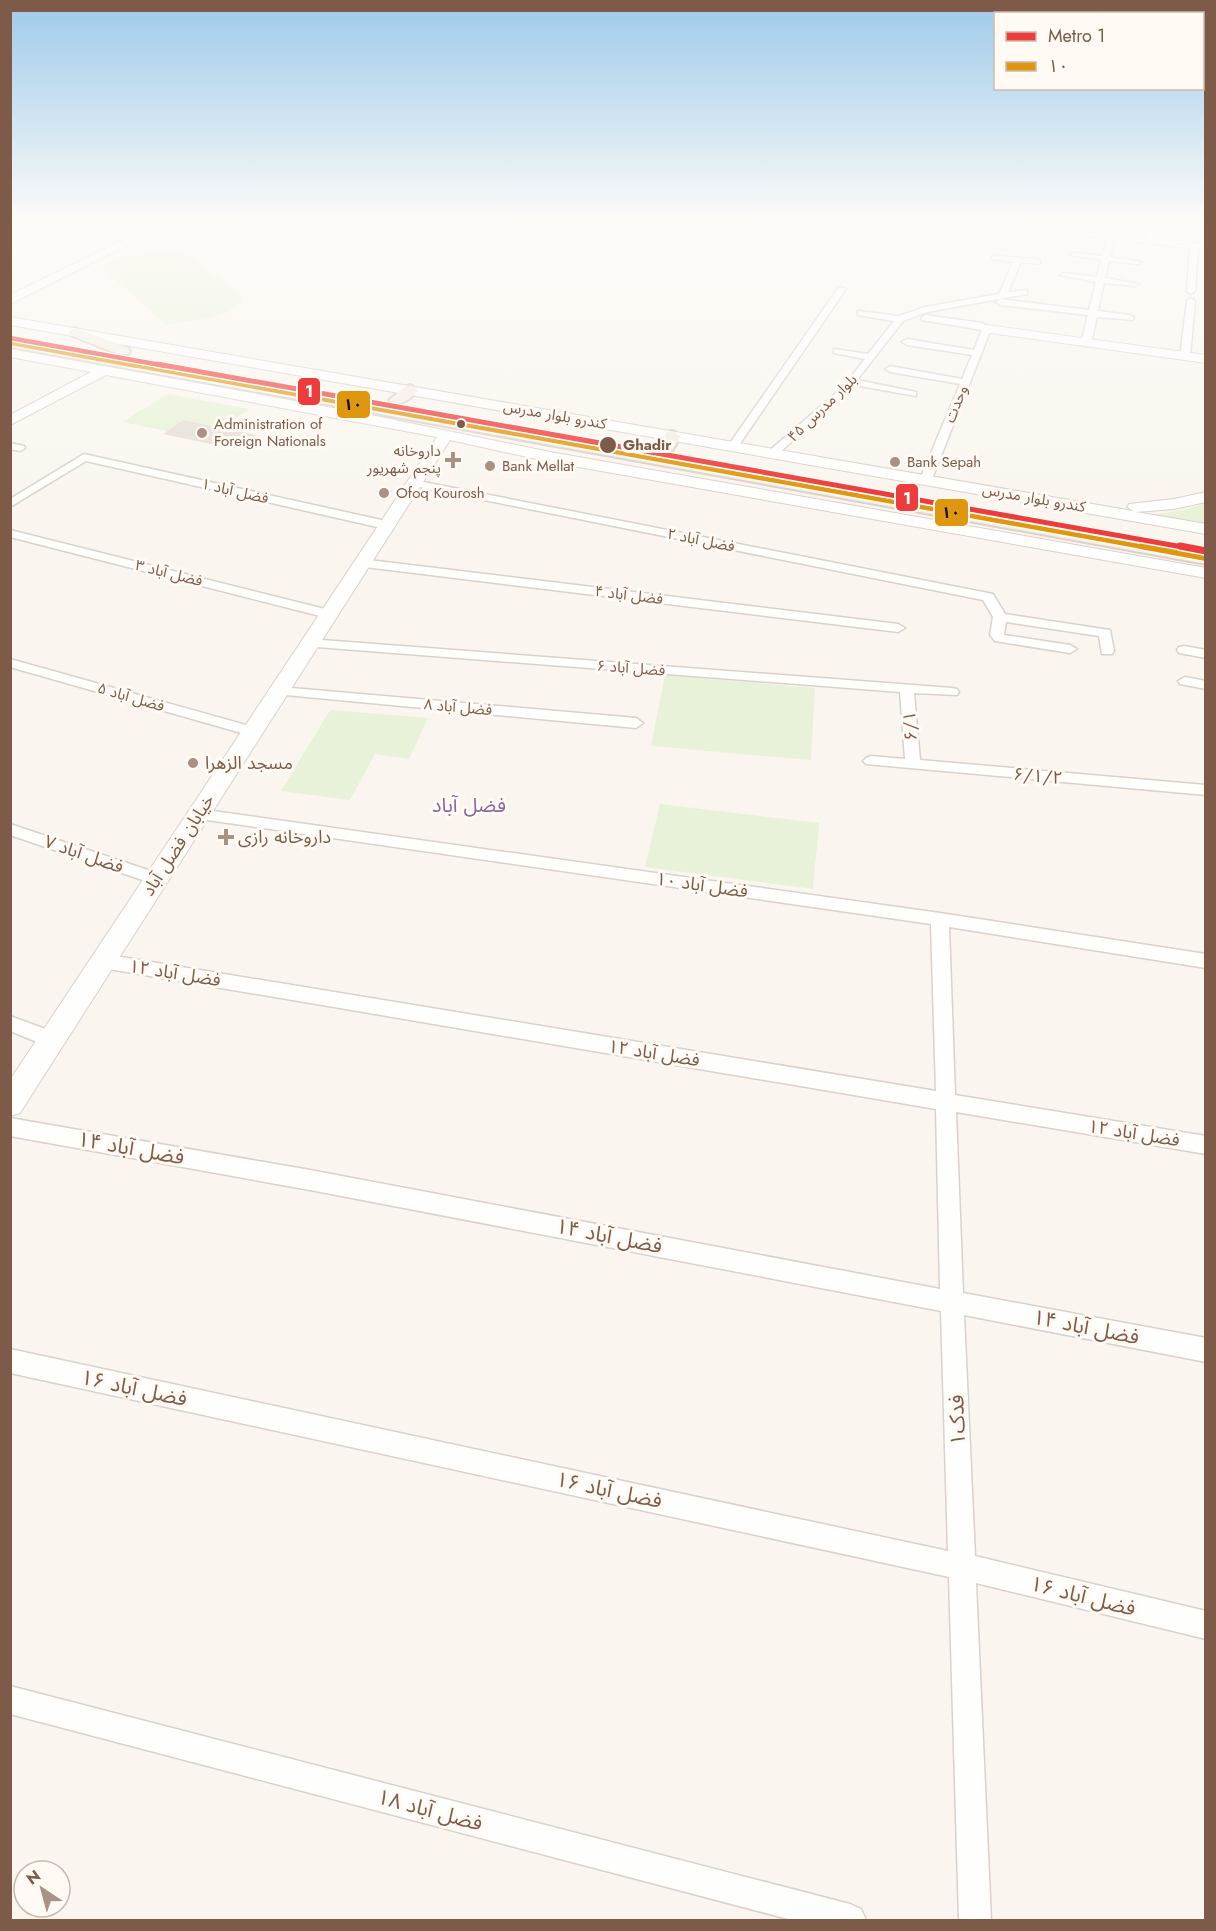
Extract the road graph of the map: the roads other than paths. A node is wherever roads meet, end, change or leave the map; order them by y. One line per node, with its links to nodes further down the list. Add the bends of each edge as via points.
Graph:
1 (826, 312): 35 (street)
2 (919, 312): 9 (street)
3 (1078, 312): 6 (street)
4 (1189, 312): 21 (street)
5 (861, 313): 9 (street)
6 (1093, 314): 8 (street); 16 (street)
7 (925, 318): 11 (street)
8 (1130, 318)
9 (900, 319): 22 (street, ۴۵ بلوار مدرس)
10 (10, 321): 13 (main road)
11 (987, 329): 16 (main road); 20 (street, وحدت)
12 (10, 332): 17 (main road)
13 (75, 332): 17 (main road); 29 (main road)
14 (907, 342): 20 (street)
15 (10, 343): 30 (main road)
16 (1086, 343): 21 (main road)
17 (125, 351): 29 (main road)
18 (837, 351): 22 (street)
19 (10, 353): 25 (main road)
20 (977, 353): 27 (street, وحدت)
21 (1185, 356): 23 (main road)
22 (872, 357): 26 (street, ۴۵ بلوار مدرس)
23 (1206, 359)
24 (890, 369): 27 (street)
25 (104, 370): 31 (main road); 32 (main road)
26 (851, 382): 28 (street); 36 (street, ۴۵ بلوار مدرس)
27 (965, 382): 39 (street, وحدت)
28 (913, 394)
29 (404, 395): 34 (main road)
30 (343, 404): 31 (main road); 37 (main road)
31 (361, 417): 33 (main road)
32 (10, 421)
33 (445, 436): 38 (main road); 40 (main road, خیابان فضل آباد)
34 (669, 441): 35 (main road, کندرو بلوار مدرس); 43 (main road)
35 (733, 446): 36 (main road, کندرو بلوار مدرس)
36 (773, 453): 39 (main road, کندرو بلوار مدرس)
37 (628, 454): 38 (main road); 43 (main road)
38 (550, 457): 52 (main road)
39 (926, 479): 44 (main road, کندرو بلوار مدرس)
40 (413, 483): 46 (main road, خیابان فضل آباد); 55 (street, فضل آباد ۲, via 988,597)
41 (1206, 497): 44 (main road, via 1145,507)
42 (10, 504): 46 (street, فضل آباد ۱, via 84,457)
43 (952, 505): 45 (main road); 49 (main road)
44 (1084, 507): 47 (main road, کندرو بلوار مدرس)
45 (1011, 523): 50 (main road); 52 (main road)
46 (386, 525): 51 (main road, خیابان فضل آباد)
47 (1206, 529)
48 (10, 533): 54 (street, فضل آباد ۳)
49 (1206, 542)
50 (1206, 558)
51 (361, 563): 54 (main road, خیابان فضل آباد); 56 (street, فضل آباد ۴)
52 (1154, 564): 53 (main road)
53 (1206, 573)
54 (328, 614): 57 (main road, خیابان فضل آباد)
55 (1000, 617): 58 (street, via 1000,638); 60 (street, via 1105,633)
56 (898, 628)
57 (309, 643): 65 (street, فضل آباد ۶); 66 (main road, خیابان فضل آباد)
58 (1070, 649)
59 (1184, 650): 61 (street)
60 (1107, 651)
61 (1206, 654)
62 (10, 663): 69 (street, فضل آباد ۵)
63 (1185, 681): 64 (street)
64 (1206, 685)
65 (907, 688): 67 (street, فضل آباد ۶); 71 (street, ۶/۱)
66 (280, 691): 68 (street, فضل آباد ۸); 69 (main road, خیابان فضل آباد)
67 (952, 692)
68 (636, 723)
69 (252, 731): 73 (main road, خیابان فضل آباد)
70 (871, 761): 71 (street, ۶/۱/۲)
71 (912, 765): 72 (street, ۶/۱/۲)
72 (1206, 790)
73 (199, 814): 75 (main road, خیابان فضل آباد); 76 (street, فضل آباد ۱۰)
74 (10, 829): 75 (street, فضل آباد ۷)
75 (157, 879): 78 (main road, خیابان فضل آباد)
76 (940, 919): 77 (street, فضل آباد ۱۰); 81 (street, فدک۱)
77 (1206, 961)
78 (103, 962): 80 (main road, خیابان فضل آباد); 81 (street, فضل آباد ۱۲)
79 (10, 1023): 80 (street)
80 (52, 1040): 82 (main road, خیابان فضل آباد)
81 (947, 1102): 84 (street, فضل آباد ۱۲); 85 (street, فدک۱)
82 (10, 1104)
83 (10, 1126): 85 (street, فضل آباد ۱۴)
84 (1206, 1145)
85 (952, 1300): 86 (street, فضل آباد ۱۴); 88 (street, فدک۱)
86 (1206, 1350)
87 (10, 1361): 88 (street, فضل آباد ۱۶)
88 (963, 1567): 89 (street, فضل آباد ۱۶); 92 (street, فدک۱)
89 (1206, 1625)
90 (10, 1700): 91 (street, فضل آباد ۱۸)
91 (850, 1920)
92 (975, 1920)

